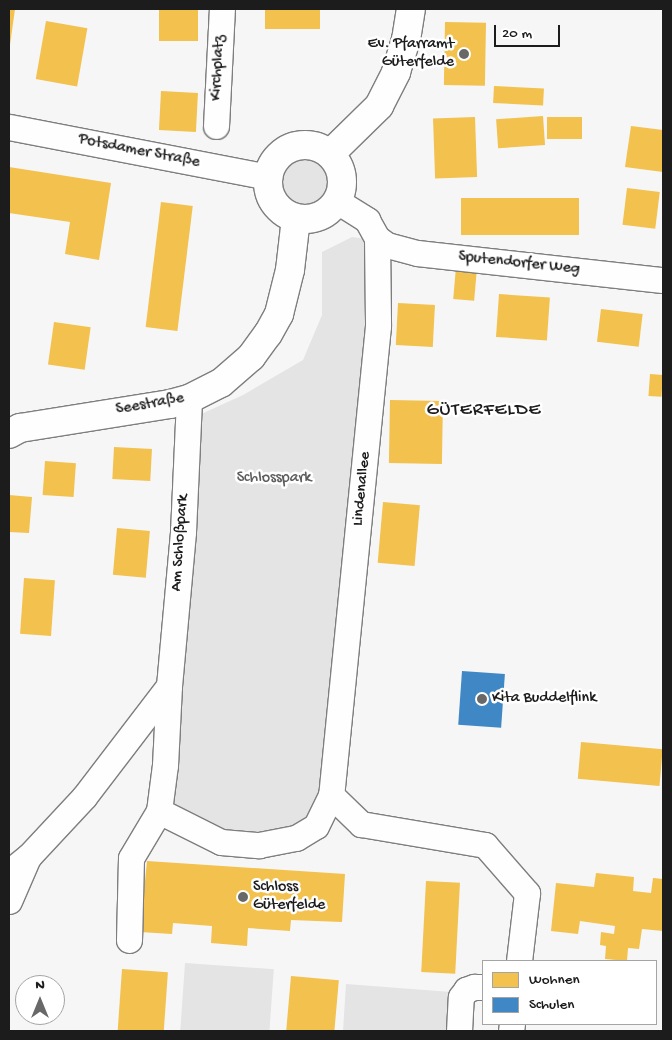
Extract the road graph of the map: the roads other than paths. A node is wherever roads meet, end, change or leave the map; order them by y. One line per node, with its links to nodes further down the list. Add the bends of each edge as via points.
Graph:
1 (222, 9): 3 (street, Kirchplatz)
2 (410, 9): 5 (main road, via 406,40 396,72 378,106)
3 (216, 126)
4 (9, 127): 6 (street, Potsdamer Straße)
5 (330, 154): 6 (main road, via 321,148 298,145 279,156); 7 (main road, via 342,176)
6 (269, 176): 8 (main road, via 272,198 286,214)
7 (338, 201): 8 (main road, via 320,216); 9 (street, via 367,220)
8 (296, 218): 11 (main road, Seestraße, via 286,292 268,334 239,369 221,383)
9 (377, 238): 10 (street, Sputendorfer Weg, via 387,245 417,253); 14 (street, Lindenallee, via 378,326)
10 (663, 280)
11 (189, 399): 12 (main road, Seestraße, via 20,428); 13 (street, Am Schloßpark, via 183,532)
12 (9, 434)
13 (169, 686): 15 (street, Am Schloßpark); 16 (street, via 84,797)
14 (331, 795): 15 (street, Lindenallee, via 316,826 296,838 259,845 221,842); 20 (street, via 361,824 484,845 527,893)
15 (159, 811): 19 (street, via 131,858)
16 (29, 856): 17 (street); 18 (street)
17 (9, 872)
18 (9, 901)
19 (129, 940)
20 (519, 960)
21 (482, 988): 22 (street, via 466,990 461,997)
22 (459, 1031)

